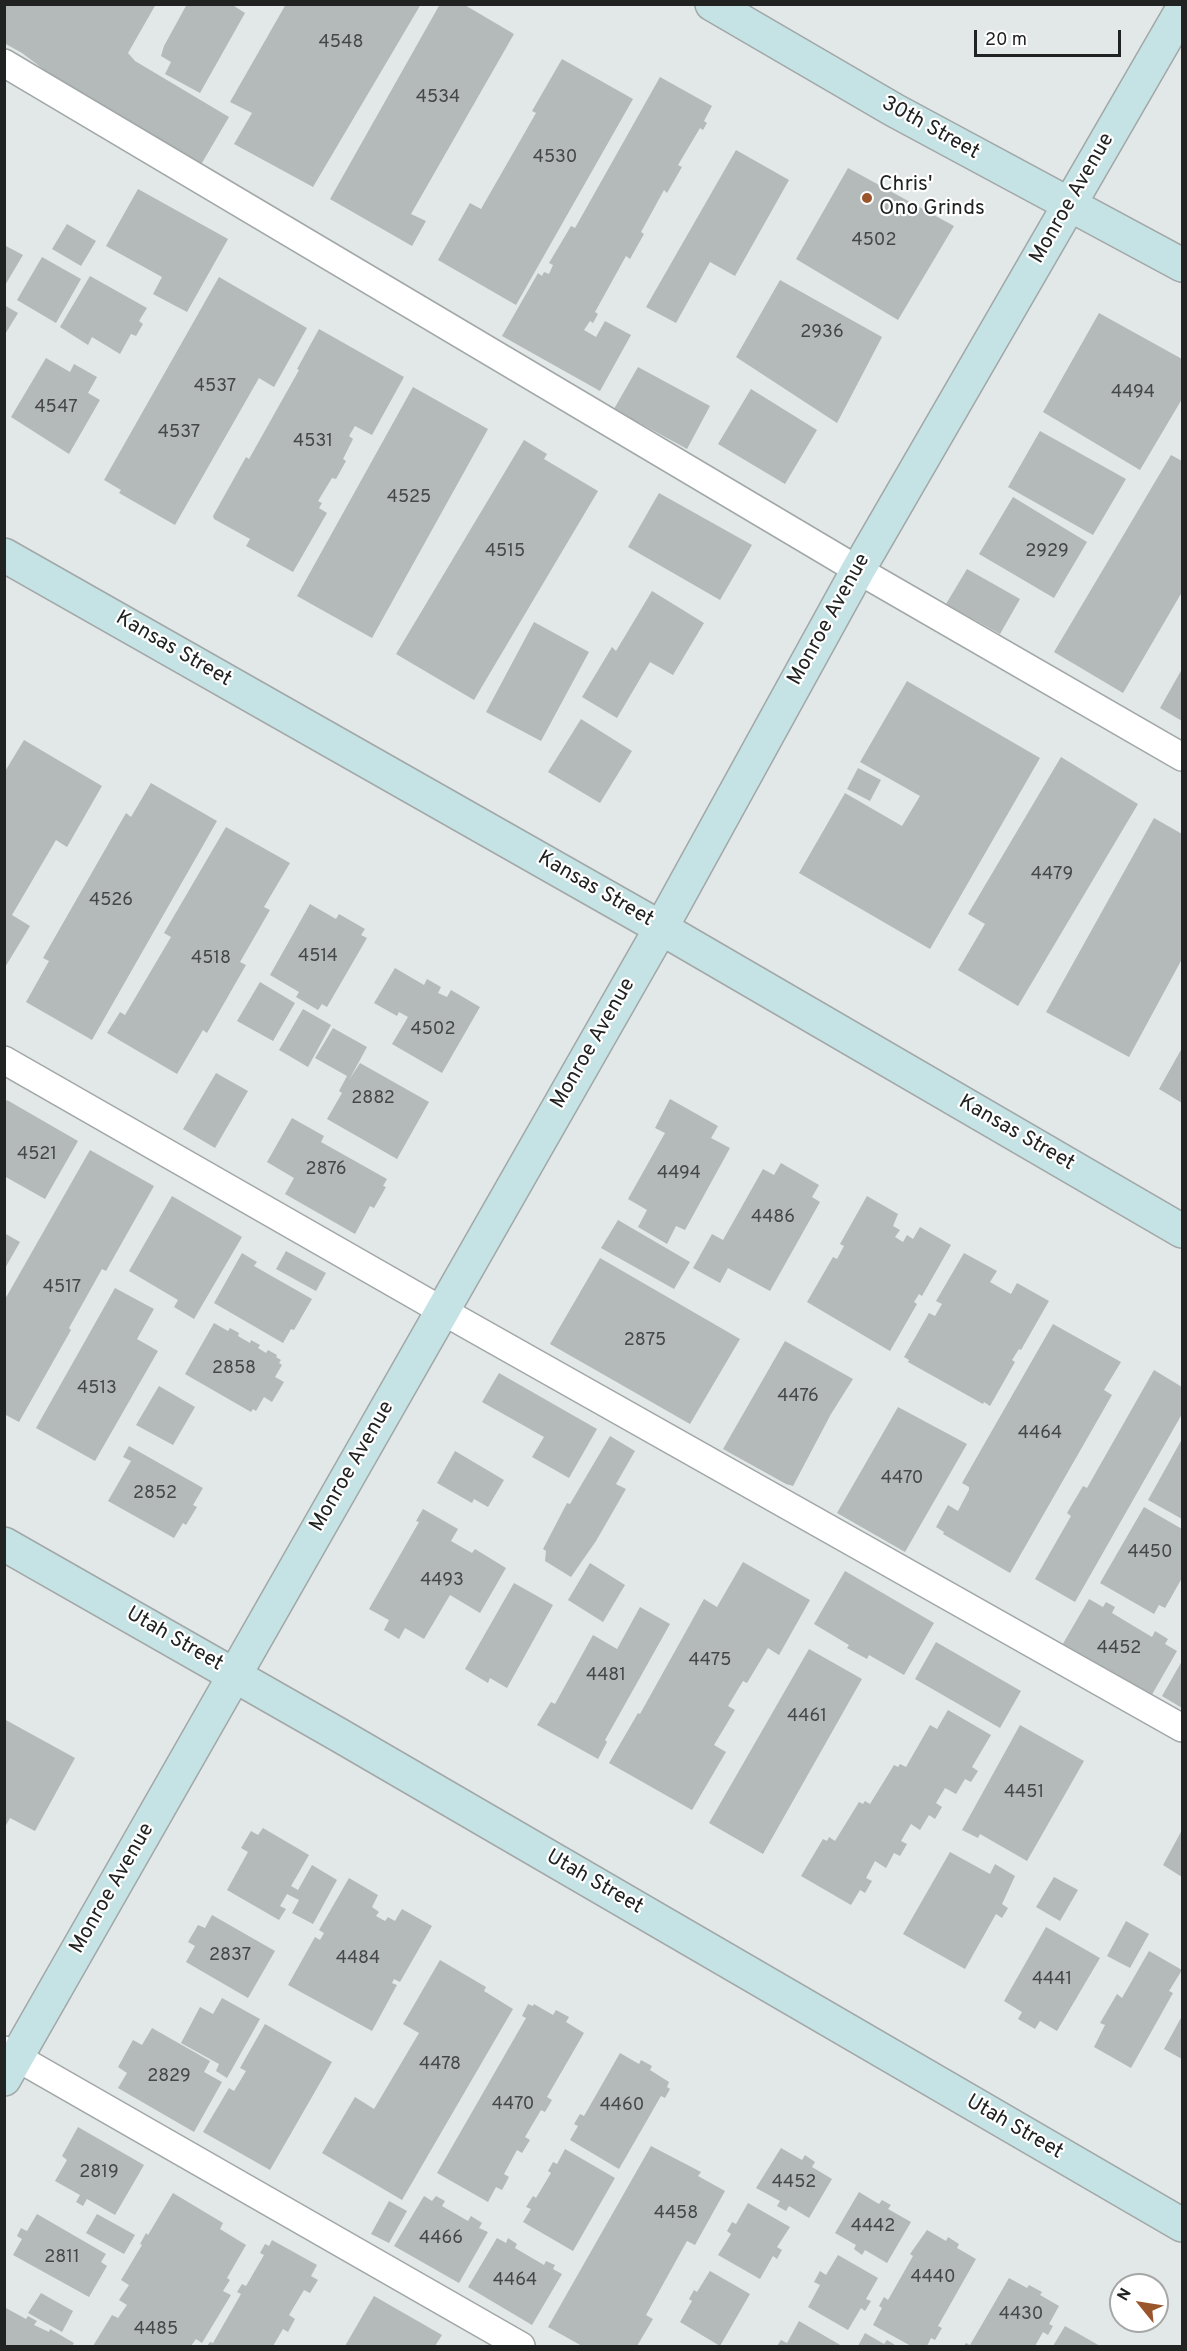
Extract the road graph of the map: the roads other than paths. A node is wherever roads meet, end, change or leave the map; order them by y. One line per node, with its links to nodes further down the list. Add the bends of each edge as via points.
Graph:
1 (712, 4): 4 (street, 30th Street, via 894,110)
2 (1182, 10): 4 (street, Monroe Avenue)
3 (4, 63): 7 (lane)
4 (1070, 205): 5 (street, 30th Street); 7 (street, Monroe Avenue)
5 (1182, 265)
6 (4, 555): 9 (street, Kansas Street)
7 (858, 570): 8 (lane); 9 (street, Monroe Avenue)
8 (1182, 757)
9 (661, 927): 11 (street, Kansas Street); 12 (street, Monroe Avenue)
10 (4, 1060): 12 (lane)
11 (1182, 1232)
12 (441, 1310): 14 (street, Monroe Avenue); 15 (lane)
13 (4, 1544): 14 (street, Utah Street)
14 (236, 1675): 16 (street, Monroe Avenue); 17 (street, Utah Street)
15 (1182, 1728)
16 (8, 2062): 18 (lane)
17 (1182, 2225)
18 (521, 2346)

